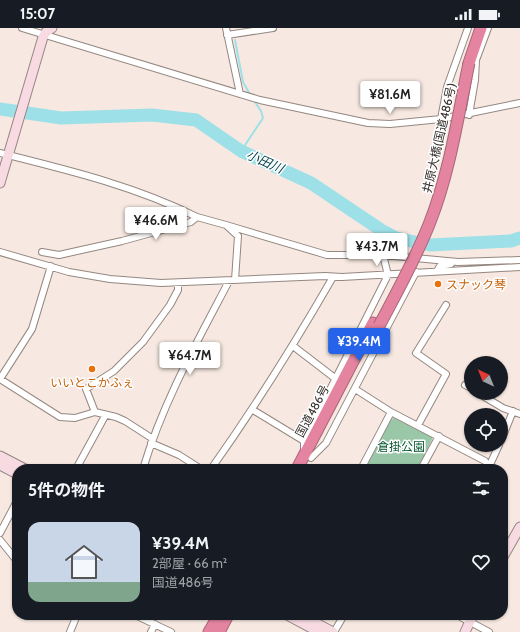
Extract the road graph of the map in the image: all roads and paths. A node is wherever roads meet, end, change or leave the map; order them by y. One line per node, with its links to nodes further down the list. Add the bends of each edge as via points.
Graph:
1 (22, 28): 9 (street)
2 (52, 28): 9 (street)
3 (272, 28): 8 (street)
4 (468, 28): 14 (street, via 447,87)
5 (475, 28): 10 (highway)
6 (481, 28): 10 (highway)
7 (488, 28): 13 (street, via 476,60)
8 (227, 31): 11 (street)
9 (44, 36): 11 (street); 15 (street)
10 (466, 62): 33 (highway, 井原大橋(国道486号), bridge, via 446,175 436,206 424,238)
11 (241, 94): 14 (street, via 368,123 390,124)
12 (520, 103): 13 (street)
13 (468, 115): 14 (street)
14 (441, 119)
15 (6, 153): 16 (street); 17 (street, via 79,172 160,200)
16 (0, 183)
17 (197, 218): 18 (street); 20 (street, via 191,222 122,241 59,255)
18 (226, 225): 21 (street, via 327,255); 30 (street, via 238,236)
19 (0, 252): 24 (street)
20 (42, 252)
21 (383, 255): 23 (street); 28 (street)
22 (520, 260): 23 (street)
23 (458, 262): 26 (street, via 440,266)
24 (51, 266): 31 (street, via 110,279); 35 (street, via 32,329)
25 (520, 267): 26 (street)
26 (437, 271): 27 (street)
27 (416, 272): 28 (street); 37 (street)
28 (388, 275): 29 (street); 36 (street)
29 (333, 277): 30 (street); 34 (street)
30 (232, 280): 31 (street); 48 (street, via 174,388)
31 (178, 282): 41 (street, via 178,290 170,305 143,342 114,371 86,389)
32 (446, 305): 46 (street, via 416,353 446,374)
33 (376, 324): 52 (highway, 国道486号)
34 (293, 346): 36 (street); 39 (street)
35 (0, 379): 41 (street, via 60,417 75,418)
36 (336, 379): 49 (street)
37 (355, 389): 42 (street); 52 (street, via 326,444)
38 (490, 400): 40 (street)
39 (252, 410): 49 (street); 57 (street)
40 (513, 411): 43 (street); 45 (street)
41 (95, 412): 44 (street)
42 (391, 412): 46 (street); 60 (street)
43 (520, 414)
44 (105, 416): 48 (street, via 125,421); 54 (street)
45 (508, 424)
46 (418, 425): 47 (street)
47 (439, 436): 61 (street); 62 (street)
48 (152, 441): 55 (street); 56 (street)
49 (304, 441): 52 (street)
50 (496, 452): 63 (street)
51 (0, 456): 53 (street)
52 (307, 457): 58 (highway, 国道486号); 59 (highway, 国道486号)
53 (15, 464)
54 (79, 464)
55 (145, 464)
56 (193, 464)
57 (214, 464)
58 (301, 464)
59 (306, 464)
60 (364, 464)
61 (424, 464)
62 (486, 464)
63 (490, 464)
64 (0, 465): 65 (street)
65 (12, 471)
66 (12, 510): 68 (street)
67 (520, 527): 70 (street)
68 (0, 533)
69 (0, 540): 71 (street)
70 (508, 542)
71 (12, 555)
72 (75, 620): 82 (street)
73 (146, 620): 81 (street)
74 (216, 620): 85 (highway)
75 (225, 620): 86 (highway)
76 (296, 620): 87 (street)
77 (310, 620): 88 (street)
78 (341, 620): 88 (street)
79 (470, 620): 89 (street)
80 (474, 620): 90 (street)
81 (155, 624): 83 (street); 84 (street)
82 (70, 632)
83 (151, 632)
84 (171, 632)
85 (209, 632)
86 (219, 632)
87 (319, 632)
88 (333, 632)
89 (464, 632)
90 (489, 632)

